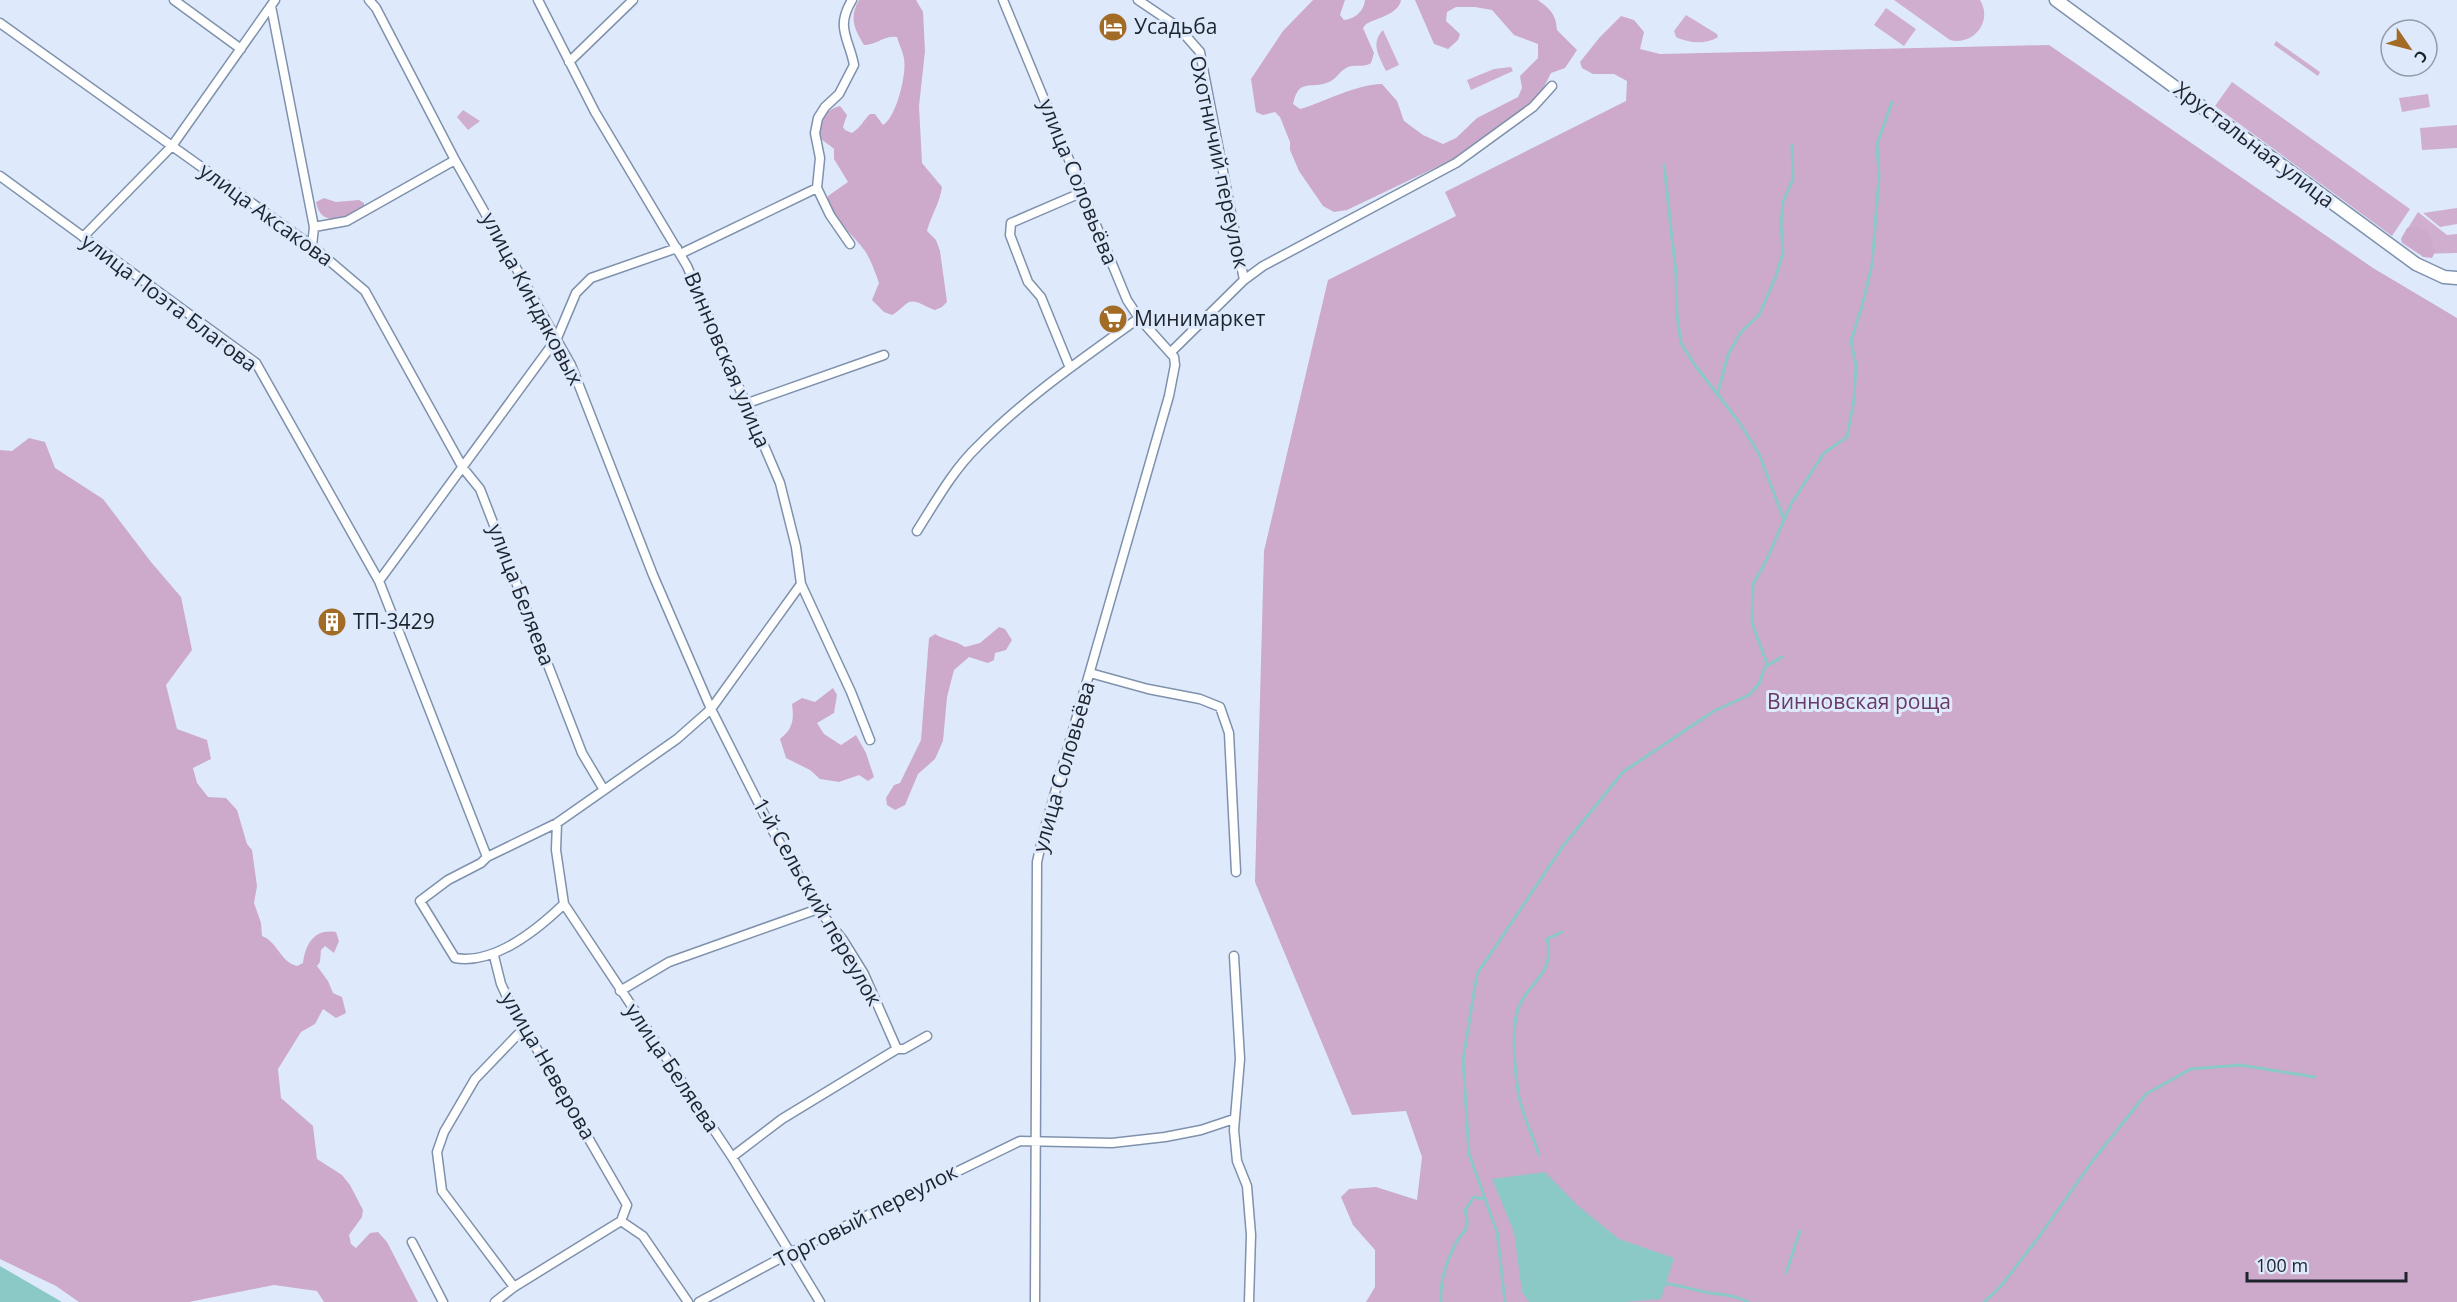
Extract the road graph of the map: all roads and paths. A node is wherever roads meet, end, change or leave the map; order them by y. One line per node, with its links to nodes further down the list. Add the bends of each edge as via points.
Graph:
1 (174, 0): 11 (street)
2 (369, 0): 15 (street, улица Киндяковых)
3 (538, 0): 12 (street, Винновская улица)
4 (633, 0): 12 (street)
5 (852, 0): 17 (street, via 844,13 843,32 854,65 839,94 818,118)
6 (1003, 0): 18 (street, улица Соловьёва)
7 (1138, 0): 25 (street, Охотничий переулок, via 1178,27 1200,52)
8 (2056, 0): 24 (main road, Хрустальная улица, via 2416,264 2444,277)
9 (273, 3): 11 (street); 19 (street)
10 (0, 23): 14 (street, улица Аксакова)
11 (241, 49): 14 (street)
12 (569, 62): 23 (street, Винновская улица, via 636,185)
13 (1552, 86): 25 (street, via 1533,107 1456,163 1263,266)
14 (172, 146): 20 (street); 22 (street, улица Аксакова)
15 (455, 160): 19 (street, via 347,221); 27 (street, улица Киндяковых)
16 (0, 176): 20 (street, улица Поэта Благова)
17 (817, 188): 21 (street); 23 (street)
18 (1083, 192): 26 (street, улица Соловьёва, via 1126,300); 30 (street, via 1011,224 1010,235)
19 (314, 227): 22 (street)
20 (83, 237): 34 (street, улица Поэта Благова, via 256,363)
21 (850, 244)
22 (312, 246): 32 (street, улица Аксакова, via 365,291)
23 (678, 251): 27 (street, via 591,279 576,293); 31 (street, Винновская улица)
24 (2457, 278)
25 (1244, 280): 28 (street)
26 (1139, 318): 28 (street, улица Соловьёва); 30 (street)
27 (557, 338): 32 (street); 37 (street, улица Киндяковых, via 572,365 653,575)
28 (1172, 352): 36 (street, улица Соловьёва, via 1175,365 1168,396)
29 (884, 356): 31 (street)
30 (1070, 368): 33 (street, via 977,446 954,473)
31 (745, 404): 35 (street, Винновская улица, via 780,483)
32 (463, 468): 34 (street); 39 (street, улица Беляева, via 480,489 582,753)
33 (917, 531)
34 (379, 581): 41 (street)
35 (801, 584): 37 (street); 38 (street, Винновская улица)
36 (1090, 673): 42 (street, via 1220,707 1229,733); 52 (street, улица Соловьёва, via 1037,862)
37 (711, 709): 39 (street, via 677,739); 44 (street, 1-й Сельский переулок, via 770,826)
38 (870, 740)
39 (604, 790): 40 (street)
40 (557, 823): 41 (street); 43 (street, улица Беляева, via 556,850)
41 (487, 857): 45 (street, via 420,901 454,958)
42 (1236, 872)
43 (564, 904): 45 (street, via 547,921); 47 (street, улица Беляева)
44 (818, 909): 47 (street, via 669,962); 50 (street, 1-й Сельский переулок, via 864,974)
45 (494, 956): 48 (street, улица Неверова, via 501,984)
46 (1234, 956): 51 (street, via 1240,1059)
47 (620, 991): 53 (street, улица Беляева)
48 (525, 1027): 54 (street, улица Неверова, via 627,1205); 57 (street, via 475,1079 444,1132 437,1152 442,1191)
49 (927, 1036): 50 (street)
50 (897, 1049): 53 (street, via 782,1119)
51 (1234, 1119): 52 (street, Торговый переулок, via 1200,1130 1112,1143); 64 (street, via 1237,1161 1247,1186 1251,1235)
52 (1037, 1141): 56 (street, Торговый переулок, via 1020,1141 995,1151); 63 (street, улица Соловьёва)
53 (732, 1157): 56 (street, улица Беляева)
54 (621, 1221): 57 (street); 60 (street, via 643,1236)
55 (412, 1242): 58 (street)
56 (792, 1252): 61 (street, Торговый переулок); 62 (street, улица Беляева)
57 (514, 1287): 59 (street)
58 (443, 1302)
59 (495, 1302)
60 (688, 1302)
61 (699, 1302)
62 (820, 1302)
63 (1035, 1302)
64 (1249, 1302)

